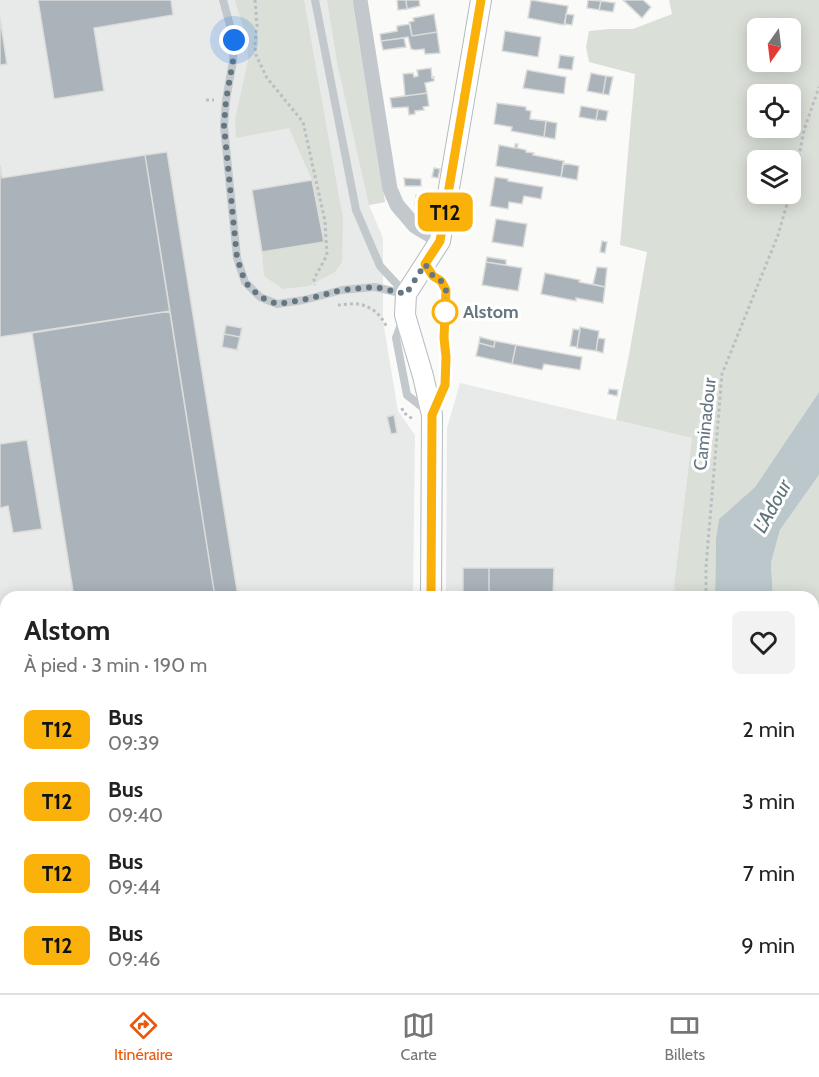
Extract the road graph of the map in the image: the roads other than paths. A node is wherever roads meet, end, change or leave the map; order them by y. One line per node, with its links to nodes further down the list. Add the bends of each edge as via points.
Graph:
1 (223, 0): 7 (lane, via 234,40 224,126 237,258 245,282 260,297 277,304 375,287)
2 (315, 0): 7 (lane, via 356,210 380,266)
3 (360, 0): 5 (street, via 390,189 397,206 415,226)
4 (482, 0): 5 (main road)
5 (440, 241): 6 (main road)
6 (425, 264): 7 (main road); 8 (lane, via 446,290 446,357 445,385)
7 (406, 294): 8 (main road, via 405,315 423,376)
8 (424, 418): 9 (main road)
9 (431, 591)

